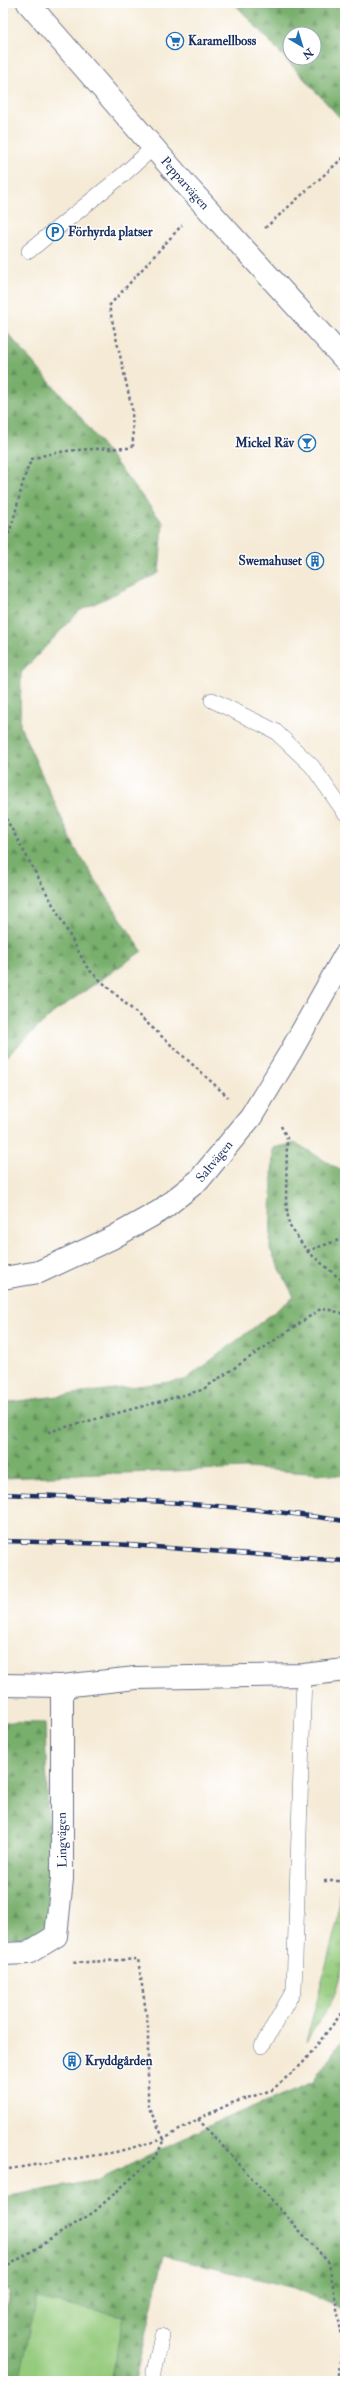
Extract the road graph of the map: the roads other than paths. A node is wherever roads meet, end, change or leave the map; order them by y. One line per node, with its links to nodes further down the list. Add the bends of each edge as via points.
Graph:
1 (28, 3): 2 (street, Pepparvägen)
2 (155, 146): 3 (lane); 4 (street, Pepparvägen, via 201,201)
3 (29, 251)
4 (345, 360)
5 (212, 700): 6 (lane, via 275,731 312,766)
6 (345, 813)
7 (345, 955): 8 (street, Saltvägen, via 251,1117 199,1180 160,1211 112,1238 39,1272)
8 (3, 1278)
9 (345, 1670): 10 (street)
10 (304, 1675): 12 (street, via 136,1678); 14 (lane, via 294,1990)
11 (3, 1685): 12 (street)
12 (62, 1686): 13 (street, Lingvägen, via 62,1879 56,1936 28,1953)
13 (3, 1954)
14 (262, 2046)
15 (162, 2336): 16 (lane)
16 (152, 2381)

